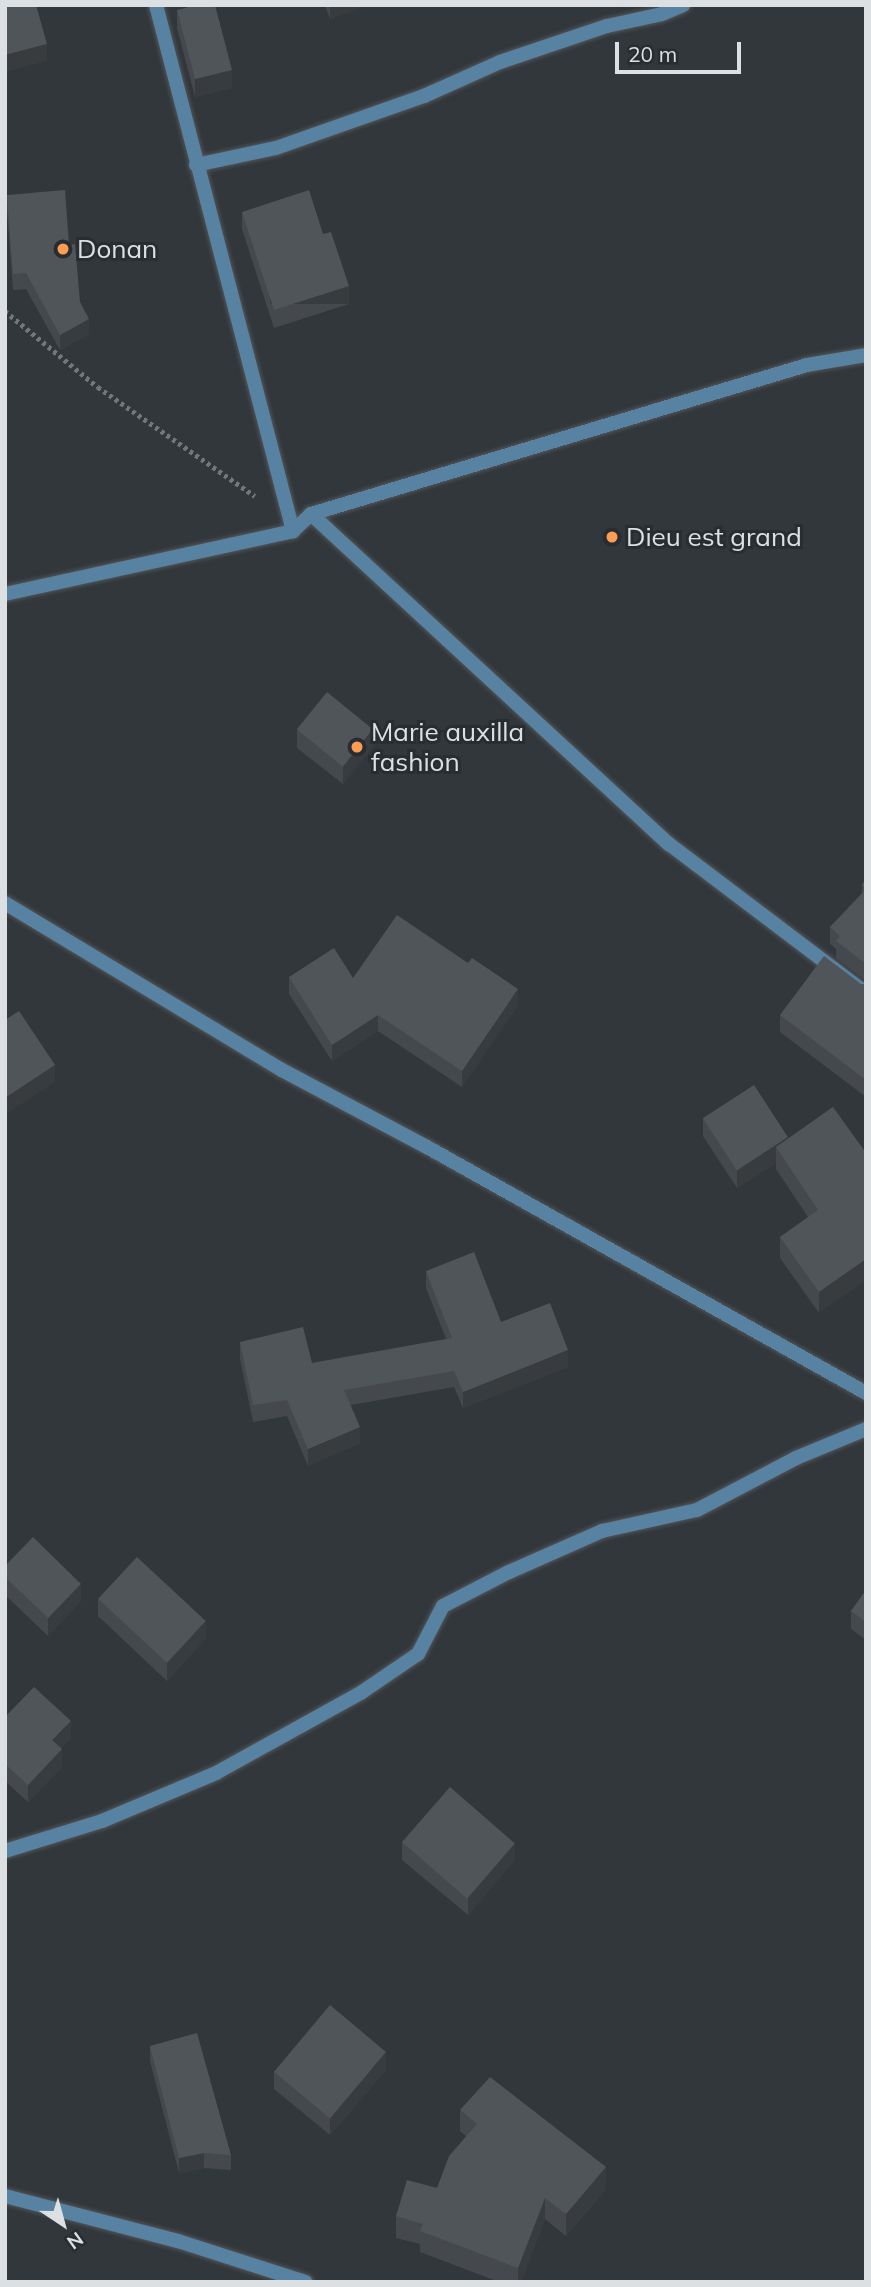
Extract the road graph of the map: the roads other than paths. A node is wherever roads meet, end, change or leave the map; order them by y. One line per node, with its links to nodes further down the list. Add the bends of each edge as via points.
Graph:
1 (156, 5): 3 (street)
2 (683, 5): 3 (street, via 500,62 424,96 276,148)
3 (196, 165): 6 (street)
4 (866, 355): 5 (street, via 807,365)
5 (311, 514): 6 (street); 9 (street, via 669,844)
6 (291, 526): 7 (street)
7 (5, 594)
8 (5, 903): 10 (street, via 282,1070)
9 (866, 993)
10 (866, 1393)
11 (866, 1429): 12 (street, via 796,1458 696,1510 601,1531 509,1572 443,1606 418,1654 362,1692 166,1797)
12 (5, 1851)
13 (5, 2196): 14 (street, via 178,2241)
14 (306, 2282)

